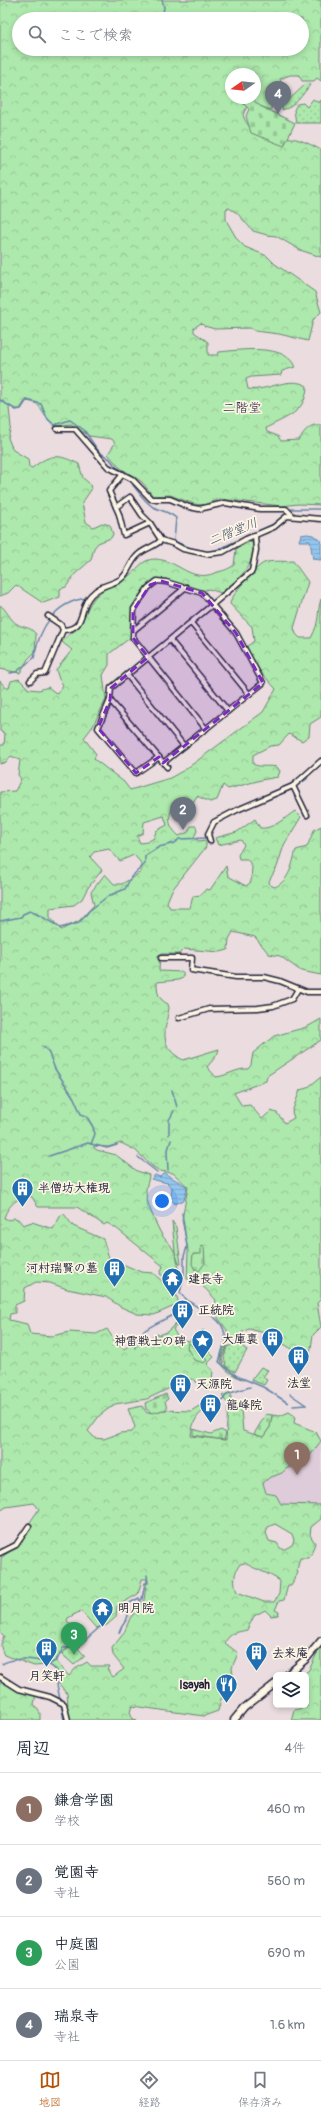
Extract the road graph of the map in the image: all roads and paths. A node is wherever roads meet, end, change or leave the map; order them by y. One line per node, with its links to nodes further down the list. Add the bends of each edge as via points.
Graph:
1 (57, 429): 2 (street, via 75,430 108,467)
2 (123, 474): 3 (street, via 109,491); 4 (street, via 132,479 151,498 170,499 188,507 199,509 225,503 260,509 286,509)
3 (116, 506): 6 (street, via 130,497); 6 (street, via 124,535)
4 (292, 515): 5 (street); 7 (street)
5 (321, 519)
6 (150, 523): 8 (street)
7 (255, 535): 8 (street, via 224,552 207,554 183,549); 10 (street, via 256,550 252,571)
8 (164, 541): 13 (street, via 139,553 123,577 113,583 102,585 90,596 79,624 72,629)
9 (186, 587): 10 (street, via 202,593); 14 (street); 14 (street, via 161,581 150,585 134,608)
10 (212, 606): 12 (street); 19 (street, via 236,632 262,683)
11 (48, 616): 13 (street, via 61,625)
12 (191, 623): 15 (street); 19 (street)
13 (63, 630): 18 (street, via 45,673 37,674)
14 (134, 630): 16 (street, via 135,641)
15 (170, 640): 16 (street); 21 (street)
16 (148, 657): 17 (street); 22 (street)
17 (127, 675): 20 (street, via 111,688); 23 (street)
18 (30, 681)
19 (249, 694): 21 (street)
20 (110, 700): 24 (street); 24 (street, via 98,728 136,773)
21 (228, 711): 22 (street)
22 (206, 729): 23 (street)
23 (184, 746): 26 (street)
24 (159, 757): 26 (street)
25 (321, 761): 28 (street)
26 (163, 763): 27 (street)
27 (166, 767)
28 (294, 786): 29 (street); 30 (street, via 214,822 208,834)
29 (307, 815)
30 (210, 841)
31 (161, 958): 32 (street, via 192,958 191,970 264,977)
32 (298, 989): 33 (street); 34 (street, via 292,999 273,1006 209,1009)
33 (321, 992)
34 (179, 1018)
35 (29, 1526): 36 (street, via 16,1545)
36 (0, 1553)
37 (321, 1640): 38 (main road, via 306,1659)
38 (291, 1672)
39 (0, 1677): 41 (street, via 19,1689 60,1703)
40 (273, 1685): 42 (main road, via 244,1708)
41 (68, 1720)
42 (234, 1720)

